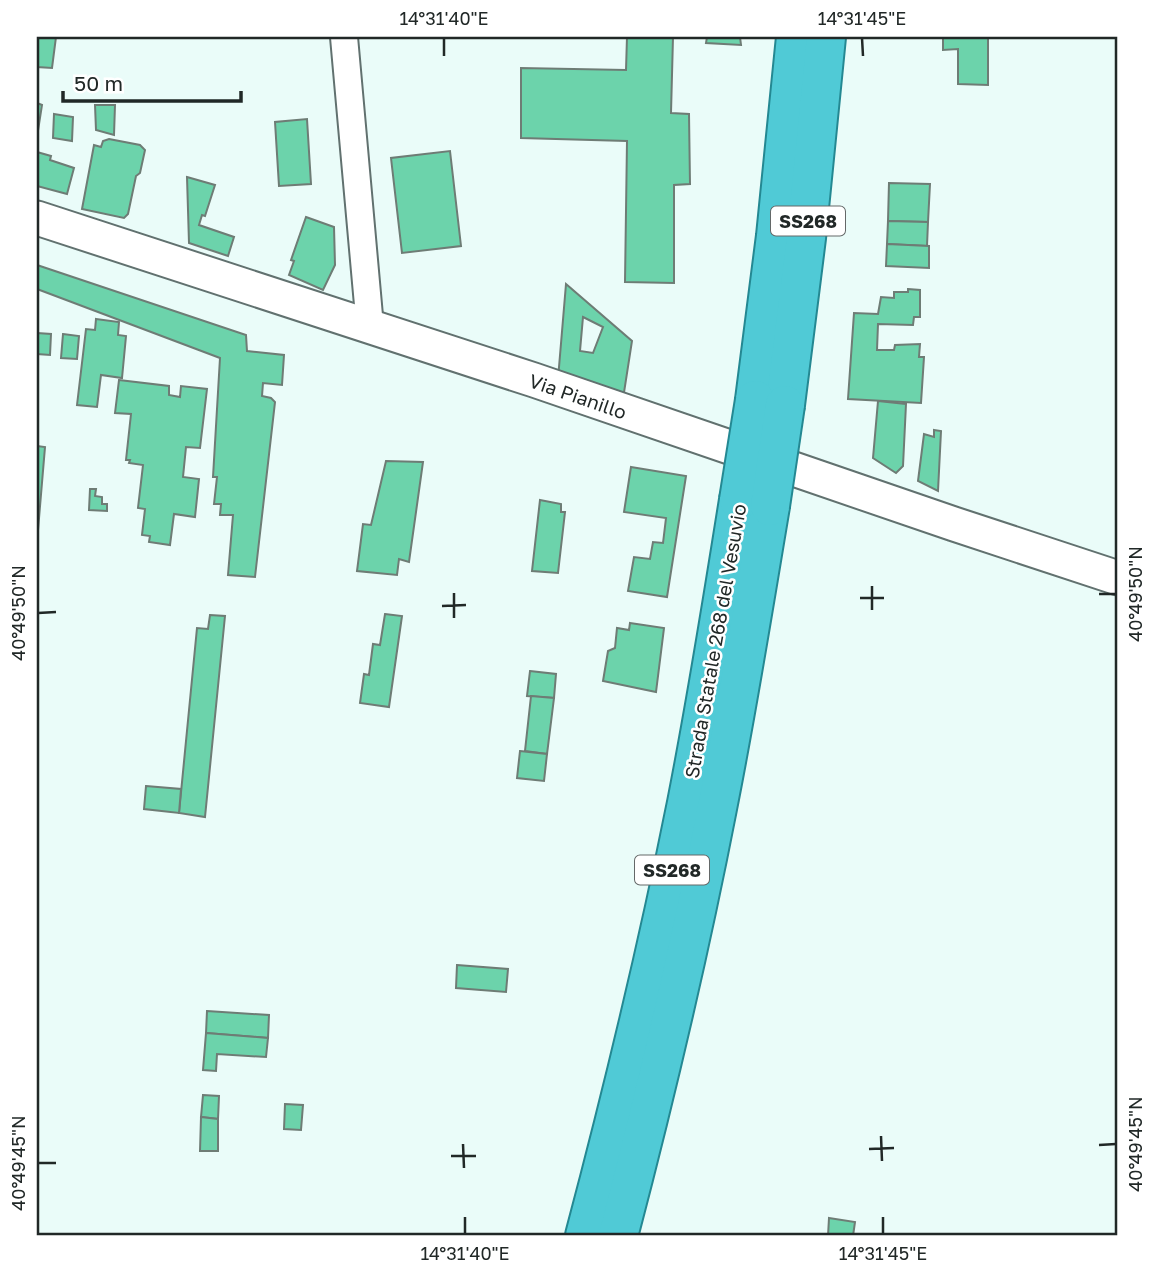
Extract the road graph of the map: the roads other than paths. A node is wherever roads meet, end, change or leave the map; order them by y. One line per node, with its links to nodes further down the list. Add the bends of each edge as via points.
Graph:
1 (344, 37): 5 (street)
2 (796, 37): 6 (highway, Strada Statale 268 del Vesuvio / SS268, via 777,222)
3 (826, 37): 6 (highway, Strada Statale 268 del Vesuvio / SS268, via 806,238)
4 (37, 218): 5 (street, Via Pianillo)
5 (370, 327): 8 (street, Via Pianillo)
6 (770, 402): 7 (highway, Strada Statale 268 del Vesuvio / SS268, bridge)
7 (755, 503): 9 (highway, Strada Statale 268 del Vesuvio / SS268, via 717,643 654,956); 10 (highway, Strada Statale 268 del Vesuvio / SS268, via 746,650 712,835)
8 (1118, 578)
9 (585, 1236)
10 (618, 1236)

